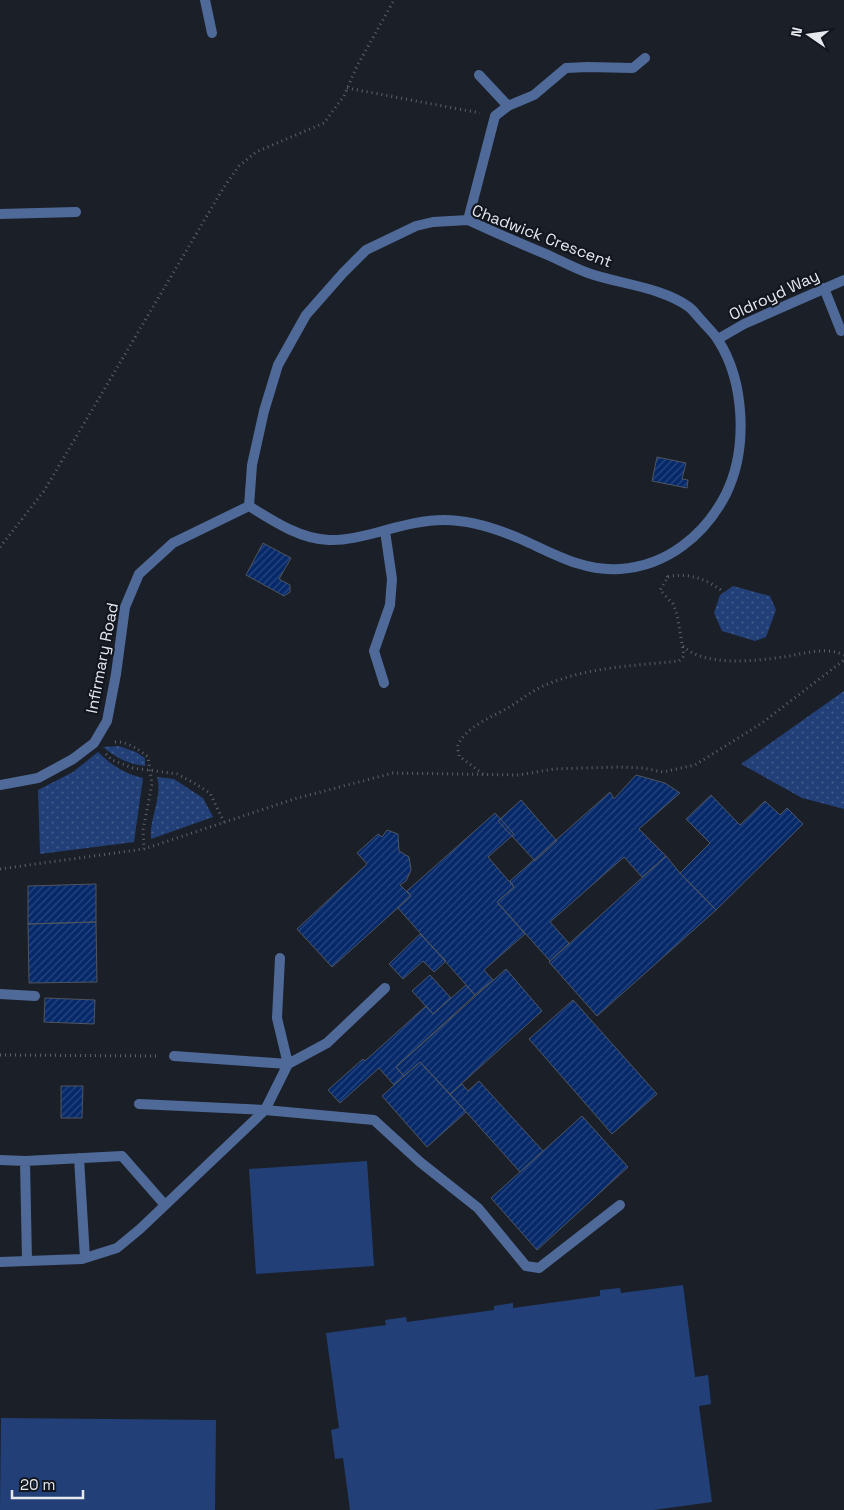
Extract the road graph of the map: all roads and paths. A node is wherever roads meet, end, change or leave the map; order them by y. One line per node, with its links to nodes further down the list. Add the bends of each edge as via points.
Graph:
1 (205, 0): 3 (street)
2 (394, 0): 6 (path)
3 (212, 33)
4 (645, 58): 7 (street, via 633,68 566,68 534,95)
5 (479, 75): 7 (street)
6 (347, 88): 8 (path); 18 (path, via 324,123 256,152 239,166 44,491)
7 (508, 106): 8 (street)
8 (495, 116): 11 (street)
9 (76, 212): 10 (street)
10 (0, 214)
11 (468, 220): 15 (street, Chadwick Crescent, via 587,273 667,295 690,307); 16 (street, Chadwick Crescent, via 416,226 366,250 306,315 278,365 264,411 252,465)
12 (844, 280): 13 (street, Oldroyd Way)
13 (824, 288): 14 (street); 15 (street, Oldroyd Way)
14 (841, 331)
15 (718, 339): 19 (street, Chadwick Crescent, via 737,388 742,429 733,480 714,515 700,532 680,549)
16 (249, 506): 17 (street, Chadwick Crescent, via 282,526 307,536 330,540); 26 (street, Infirmary Road, via 173,543 139,574 125,607 107,721)
17 (385, 531): 19 (street, Chadwick Crescent, via 419,522 444,520 496,529 563,559 596,569 620,569); 25 (street, via 392,579 390,605 374,651)
18 (0, 547)
19 (660, 559): 20 (path)
20 (668, 577): 21 (path, via 676,575 706,580); 22 (path, via 660,590 673,604)
21 (722, 591)
22 (683, 646): 23 (path, via 708,659 742,661 826,650); 28 (path, via 684,656 679,661 605,668 561,679 529,693 485,719 465,735 458,746 459,756)
23 (844, 655)
24 (844, 660): 28 (path, via 762,723 695,765 663,772 617,767 554,769 520,775)
25 (384, 683)
26 (94, 743): 27 (path, via 112,760 133,768); 27 (path, via 120,742 137,748 148,756); 29 (street, Infirmary Road, via 38,778)
27 (150, 769): 30 (path, via 177,774 210,793); 31 (path, via 152,784 143,830)
28 (484, 774): 30 (path, via 393,772)
29 (0, 785)
30 (224, 822): 31 (path)
31 (144, 849): 32 (path)
32 (0, 869)
33 (280, 958): 39 (street, via 277,1018)
34 (384, 988): 39 (street, via 327,1043)
35 (0, 994): 36 (street)
36 (35, 996)
37 (0, 1055): 38 (path)
38 (174, 1056): 39 (street)
39 (288, 1064): 41 (street)
40 (139, 1104): 41 (street)
41 (265, 1110): 45 (street); 46 (street, via 374,1120 478,1208 526,1266 539,1268)
42 (79, 1158): 44 (street); 45 (street, via 122,1156); 47 (street)
43 (0, 1160): 44 (street)
44 (25, 1161): 48 (street)
45 (165, 1205): 47 (street, via 117,1248)
46 (620, 1205)
47 (85, 1258): 48 (street)
48 (27, 1261): 49 (street)
49 (0, 1262)

